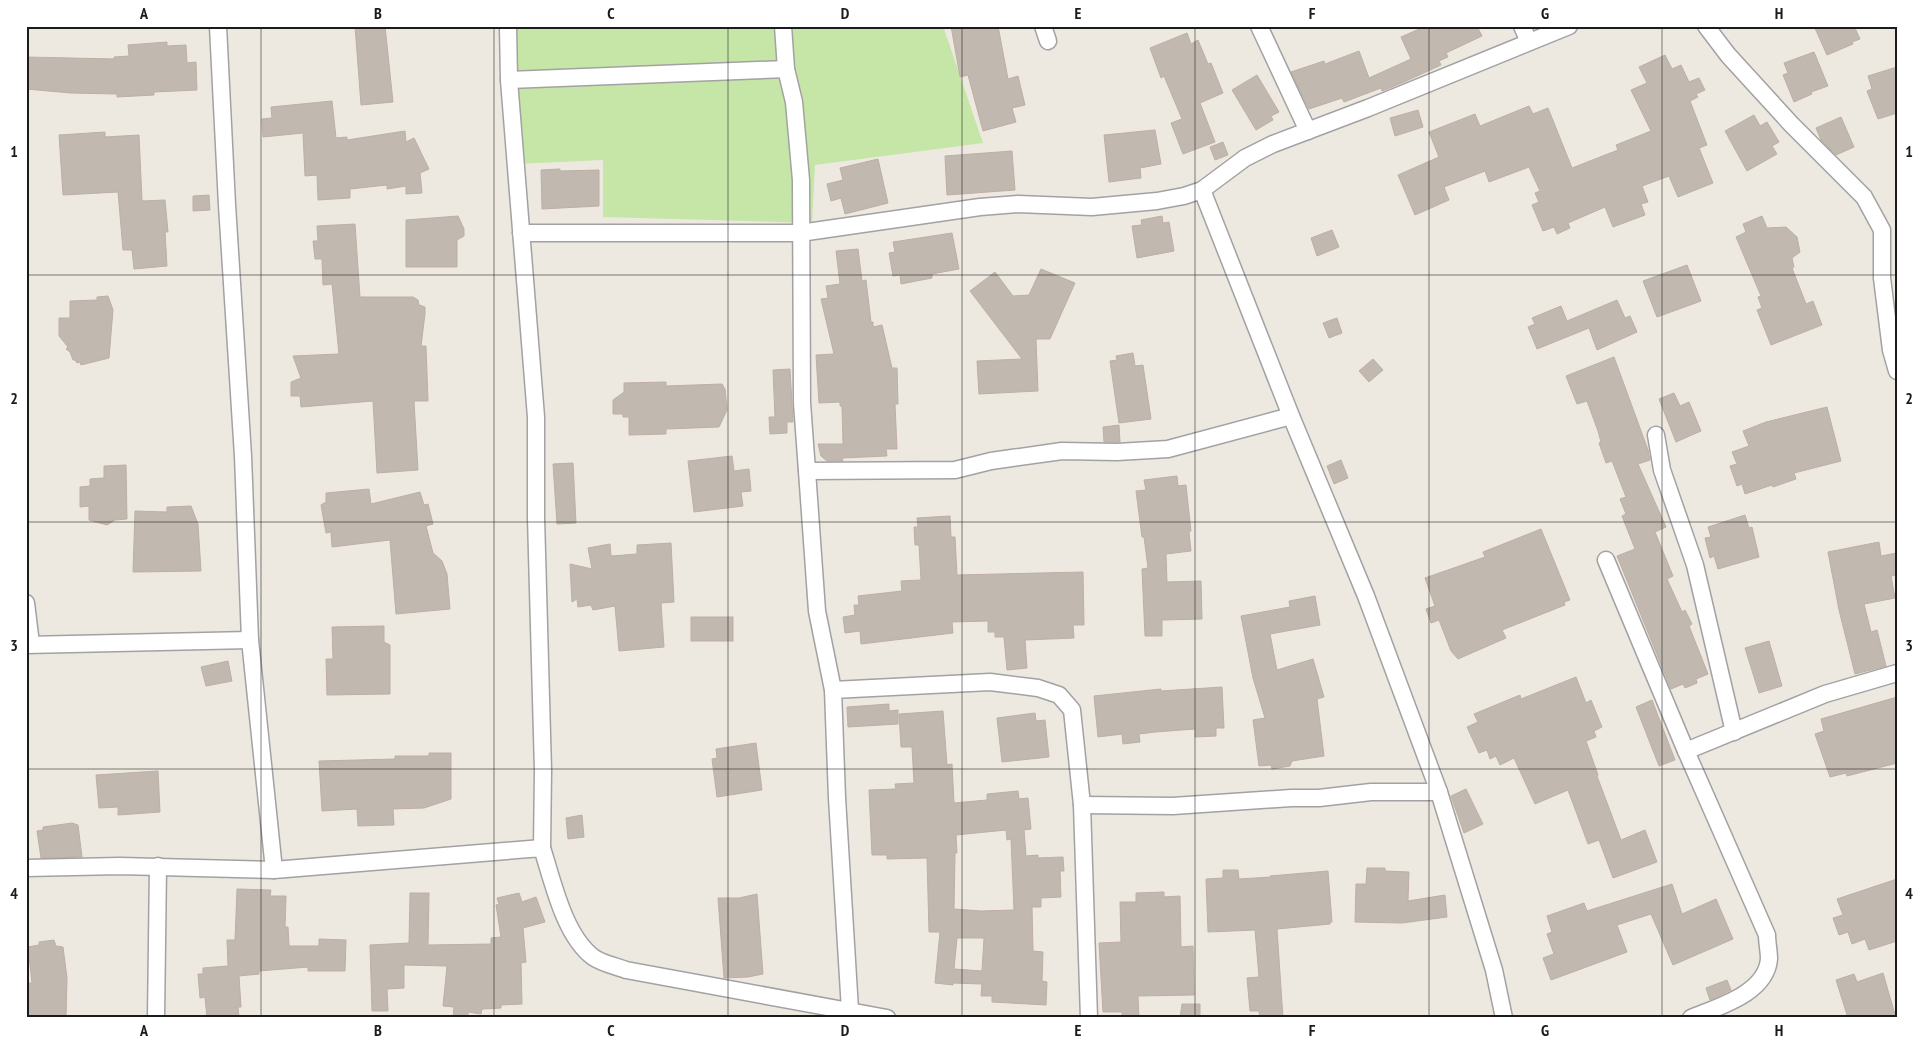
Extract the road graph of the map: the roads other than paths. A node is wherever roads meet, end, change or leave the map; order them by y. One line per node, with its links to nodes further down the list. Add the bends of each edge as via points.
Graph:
1 (218, 26): 21 (street, via 243,456)
2 (508, 26): 10 (street)
3 (783, 26): 9 (street)
4 (1259, 26): 11 (street)
5 (1522, 26): 8 (street)
6 (1569, 26): 8 (street)
7 (1706, 26): 15 (street, via 1766,97 1864,197 1882,230 1882,278 1891,350)
8 (1529, 42): 11 (street)
9 (786, 70): 10 (street); 14 (street, via 794,102)
10 (509, 80): 13 (street)
11 (1308, 131): 12 (street, via 1245,158)
12 (1202, 190): 14 (street, via 1149,202 1092,207 1018,204 980,207); 16 (street)
13 (521, 233): 14 (street); 29 (street, via 536,417 536,536 544,771)
14 (800, 233): 18 (street, via 802,403)
15 (1897, 371)
16 (1291, 416): 18 (street, via 1168,449 1062,451 991,460 956,470); 27 (street, via 1366,596)
17 (1656, 435): 25 (street, via 1662,470 1695,565)
18 (807, 471): 24 (street, via 816,611)
19 (1606, 560): 26 (street)
20 (26, 603): 22 (street)
21 (250, 640): 22 (street); 32 (street)
22 (28, 645)
23 (1897, 673): 25 (street, via 1825,694)
24 (833, 690): 28 (street, via 990,682 1038,688 1059,696 1072,710); 33 (street)
25 (1734, 732): 26 (street)
26 (1686, 751): 38 (street, via 1767,935 1769,960 1762,977 1752,988)
27 (1439, 792): 28 (street, via 1371,792 1173,806); 37 (street, via 1494,970)
28 (1082, 805): 36 (street)
29 (542, 848): 32 (street); 33 (street, via 569,924 580,944 594,958 626,970)
30 (158, 866): 31 (street); 32 (street); 34 (street)
31 (26, 868)
32 (274, 870)
33 (850, 1010): 35 (street)
34 (156, 1018)
35 (887, 1018)
36 (1089, 1018)
37 (1504, 1018)
38 (1691, 1018)

